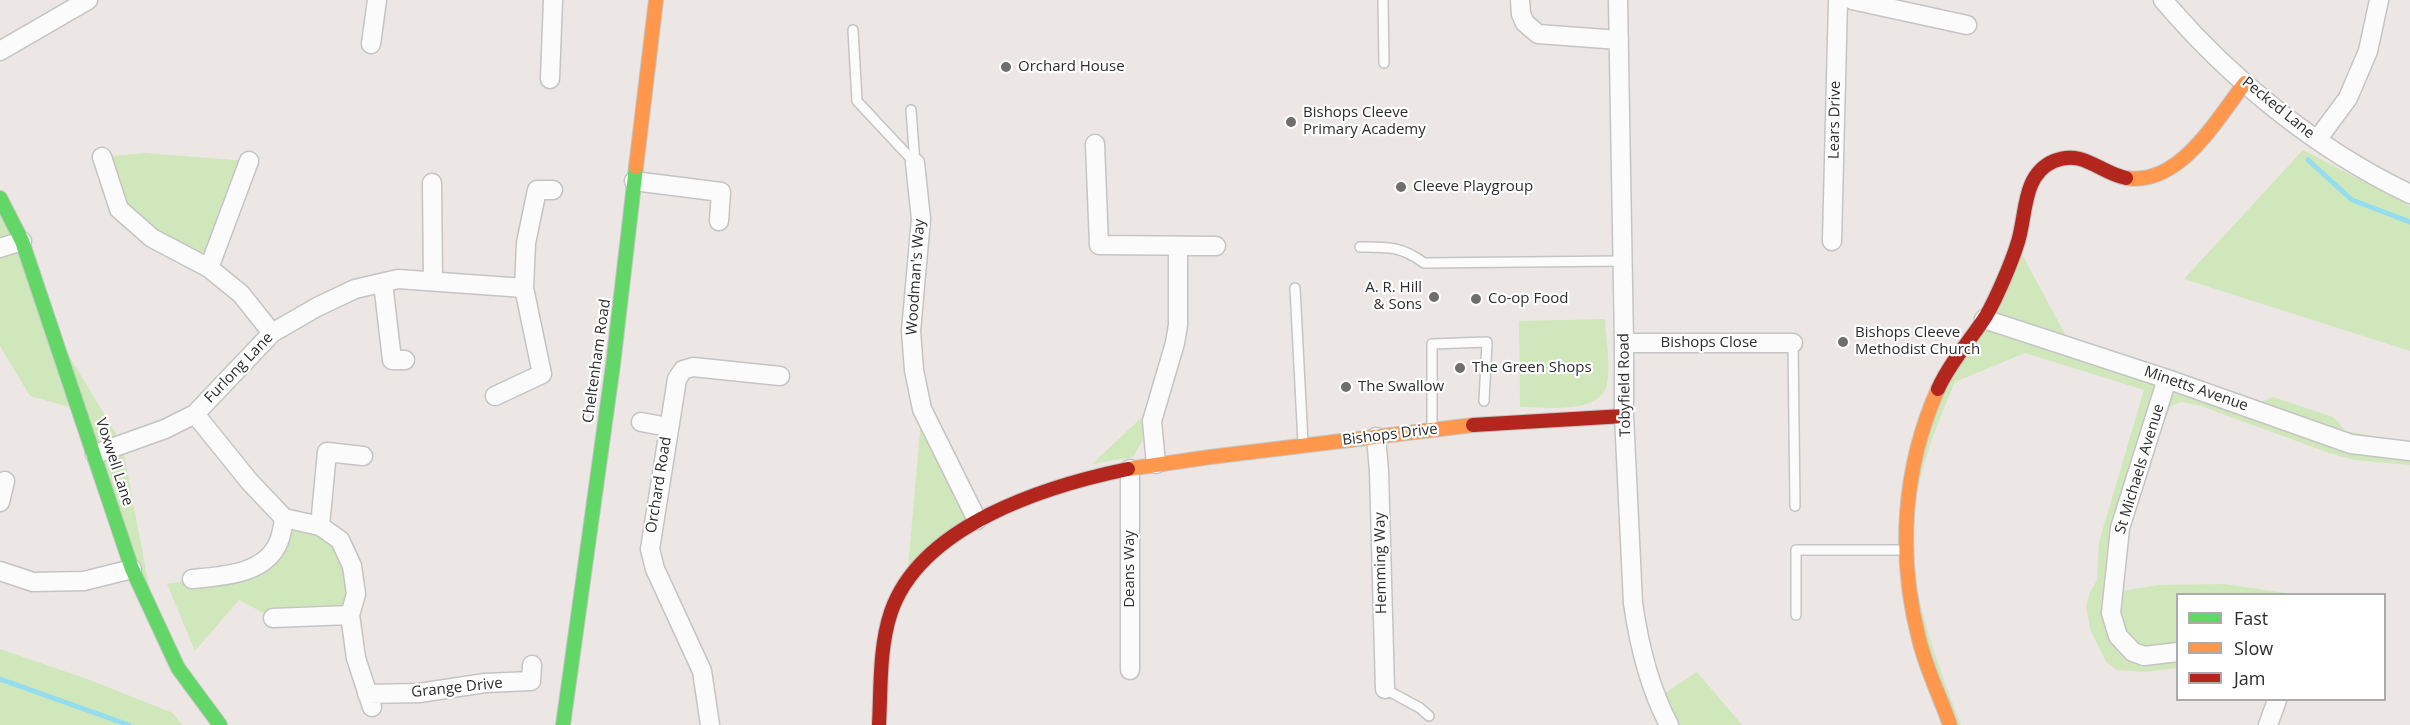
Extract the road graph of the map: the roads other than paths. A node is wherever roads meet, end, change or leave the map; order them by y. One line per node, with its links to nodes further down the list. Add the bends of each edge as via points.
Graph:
1 (88, 0): 16 (street)
2 (377, 0): 15 (street)
3 (553, 0): 18 (street)
4 (656, 0): 26 (street, Cheltenham Road)
5 (1383, 0): 17 (lane)
6 (1520, 0): 14 (street, via 1525,23 1538,34)
7 (1618, 0): 14 (street, Tobyfield Road)
8 (1838, 0): 33 (street, Lears Drive)
9 (1852, 0): 12 (street)
10 (2163, 0): 19 (street, Pecked Lane, via 2187,29)
11 (2379, 0): 21 (street, via 2368,51 2348,98)
12 (1967, 25)
13 (854, 30): 25 (lane, via 857,101)
14 (1619, 40): 38 (street, Tobyfield Road)
15 (371, 44)
16 (0, 51)
17 (1384, 63)
18 (550, 79)
19 (2245, 83): 21 (street, Pecked Lane); 44 (street, via 2182,159 2164,173 2145,179 2125,178 2072,157 2045,166 2033,180 2017,245)
20 (910, 111): 25 (lane)
21 (2317, 140): 29 (street, Pecked Lane, via 2374,177)
22 (1095, 144): 34 (street, via 1099,245)
23 (102, 157): 39 (street, via 119,209 152,238)
24 (249, 161): 39 (street)
25 (915, 163): 69 (street, Woodman's Way, via 921,219 911,331 914,370 922,409)
26 (634, 181): 31 (street, via 721,192); 85 (street, Cheltenham Road, via 614,365)
27 (432, 183): 40 (street)
28 (553, 190): 42 (street, via 537,190 526,243)
29 (2410, 194)
30 (0, 198): 32 (street, Voxwell Lane)
31 (719, 221)
32 (22, 241): 37 (street); 61 (street, Voxwell Lane)
33 (1832, 241)
34 (1178, 246): 35 (street); 63 (street, via 1176,343 1152,422)
35 (1216, 246)
36 (1360, 247): 38 (lane, via 1393,247 1424,263)
37 (0, 248)
38 (1623, 261): 46 (street, Tobyfield Road)
39 (209, 268): 45 (street, via 241,294)
40 (433, 281): 41 (street, Furlong Lane, via 398,279); 42 (street, Furlong Lane)
41 (383, 283): 45 (street, Furlong Lane, via 355,289); 48 (street, via 392,360)
42 (524, 288): 51 (street, via 542,374)
43 (1295, 288): 59 (lane)
44 (1984, 319): 50 (street, Minetts Avenue); 71 (street, via 1945,374 1922,430 1909,489)
45 (272, 333): 53 (street, Furlong Lane)
46 (1624, 343): 47 (street, Bishops Close); 54 (street, Tobyfield Road)
47 (1793, 343): 67 (lane)
48 (405, 360)
49 (780, 376): 56 (street, Orchard Road, via 693,366 683,370 677,379)
50 (2167, 379): 60 (street, Minetts Avenue, via 2351,444); 78 (street, St Michaels Avenue, via 2120,528 2111,613 2118,636 2133,652 2144,656)
51 (495, 396)
52 (1484, 400): 57 (lane, via 1487,342 1432,344)
53 (195, 414): 61 (street, Furlong Lane); 68 (street)
54 (1624, 416): 57 (street, Bishops Drive); 88 (street, Tobyfield Road, via 1636,627 1648,675)
55 (641, 422): 56 (street)
56 (668, 427): 86 (street, Orchard Road, via 650,549 702,671)
57 (1432, 430): 58 (street, Bishops Drive)
58 (1376, 437): 59 (street, Bishops Drive); 81 (street, Hemming Way)
59 (1303, 446): 63 (street, Bishops Drive)
60 (2410, 452)
61 (95, 454): 72 (street, Voxwell Lane)
62 (363, 456): 70 (street, via 327,452)
63 (1156, 464): 64 (street, Bishops Drive)
64 (1130, 469): 69 (street, Bishops Drive, via 1075,481); 80 (street, Deans Way)
65 (5, 481): 66 (street)
66 (0, 502)
67 (1795, 506)
68 (284, 518): 70 (street, Grange Drive); 74 (street, via 279,542 268,558 251,569)
69 (977, 520): 87 (street, Bishops Drive, via 930,556 898,596 886,631)
70 (320, 526): 75 (street, Grange Drive, via 340,540 352,566 356,594)
71 (1905, 550): 76 (lane, via 1796,550); 89 (street, via 1919,640)
72 (132, 569): 73 (street, via 84,581 33,582); 84 (street, Voxwell Lane, via 178,668)
73 (0, 572)
74 (192, 579)
75 (350, 615): 77 (street); 79 (street, Grange Drive, via 356,658 369,701 485,683 531,681)
76 (1796, 615)
77 (273, 618)
78 (2176, 652)
79 (532, 665)
80 (1130, 670)
81 (1385, 689): 83 (lane)
82 (2276, 701): 90 (street)
83 (1429, 716)
84 (220, 725)
85 (563, 725)
86 (710, 725)
87 (879, 725)
88 (1669, 725)
89 (1950, 725)
90 (2268, 725)

